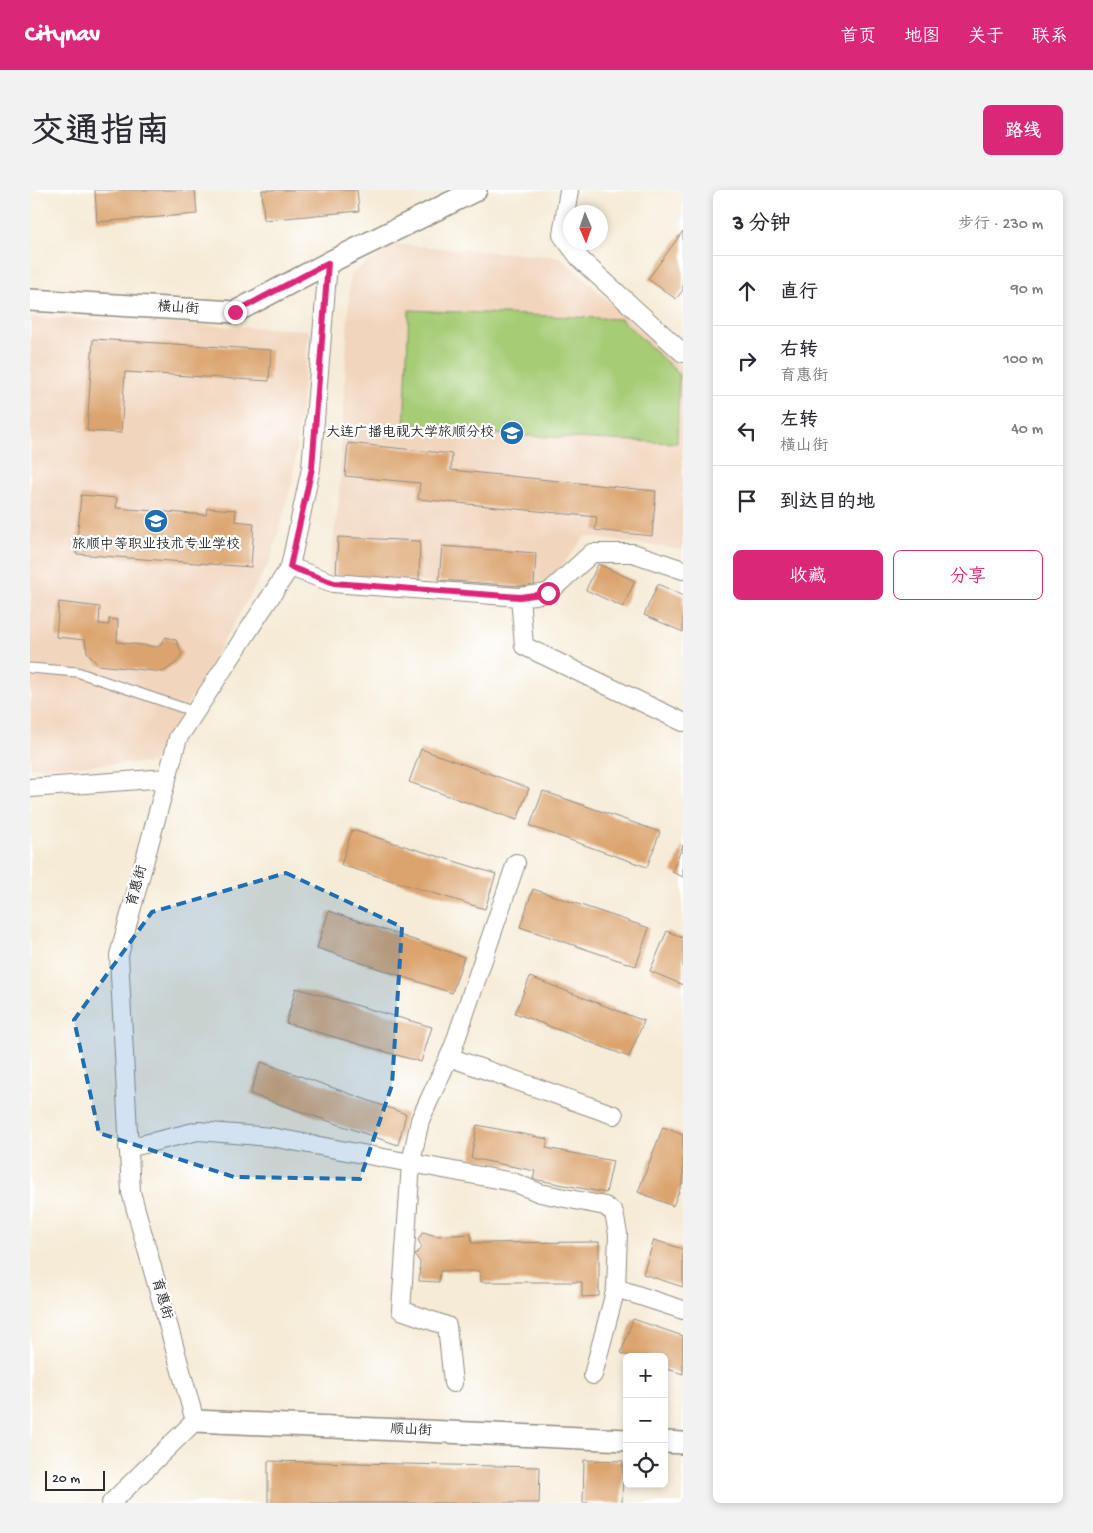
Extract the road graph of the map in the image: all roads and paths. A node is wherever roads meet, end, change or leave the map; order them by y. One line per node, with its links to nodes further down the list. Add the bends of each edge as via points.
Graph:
1 (476, 190): 3 (street, 横山街)
2 (569, 190): 5 (street, via 562,235 581,260)
3 (328, 263): 4 (street, 横山街, via 235,312); 6 (street, 育惠街, via 312,468)
4 (30, 300)
5 (683, 353)
6 (290, 567): 8 (street, via 334,583); 10 (street, 育惠街)
7 (683, 570): 8 (street, via 633,553 592,553 548,593)
8 (520, 597): 11 (street, via 524,646)
9 (30, 668): 10 (lane, via 77,672)
10 (195, 712): 12 (street, 育惠街, via 178,738)
11 (683, 722)
12 (167, 778): 13 (street); 17 (street, 育惠街, via 119,955)
13 (30, 788)
14 (516, 863): 15 (street)
15 (449, 1056): 16 (street); 18 (street, via 420,1120)
16 (614, 1115)
17 (128, 1148): 18 (street, via 198,1131 271,1137); 23 (street, 育惠街, via 131,1192)
18 (411, 1163): 19 (street, via 513,1182 540,1193 605,1206 614,1213 618,1234); 22 (street, via 401,1310 447,1326)
19 (616, 1288): 20 (street); 21 (street)
20 (683, 1310)
21 (593, 1375)
22 (453, 1384)
23 (196, 1421): 24 (street, 顺山街); 27 (street)
24 (623, 1440)
25 (668, 1442): 26 (street)
26 (683, 1443)
27 (111, 1503)

